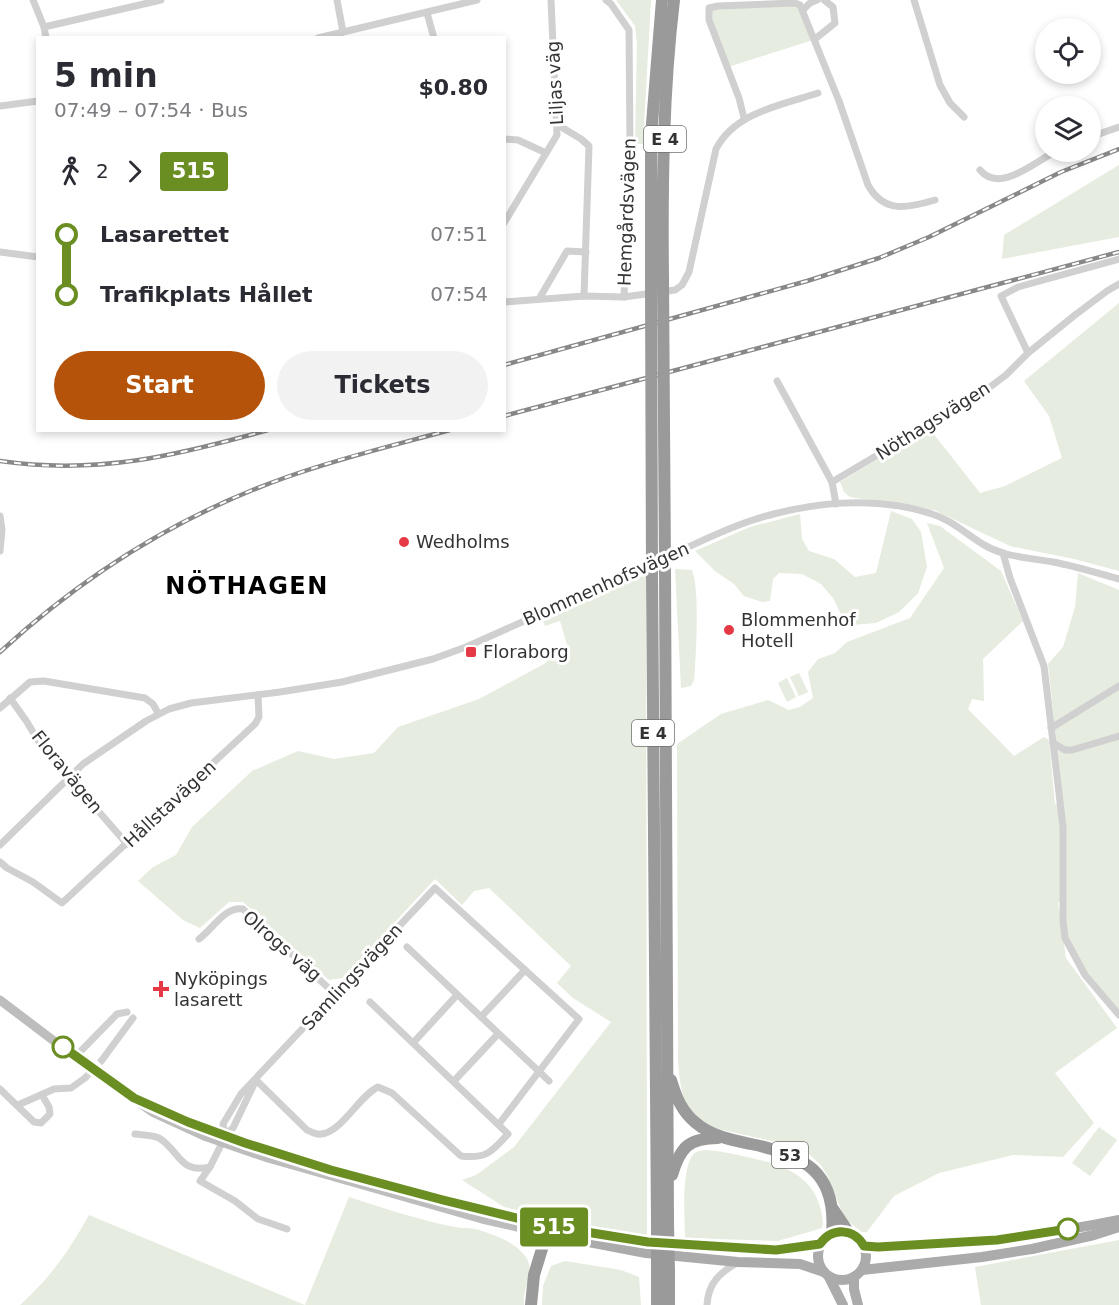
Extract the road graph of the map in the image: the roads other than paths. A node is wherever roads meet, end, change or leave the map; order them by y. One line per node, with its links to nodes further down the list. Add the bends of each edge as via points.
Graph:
1 (33, 0): 14 (street)
2 (161, 0): 14 (street)
3 (337, 0): 15 (street)
4 (477, 0): 13 (street)
5 (551, 0): 25 (street, Liljas väg)
6 (606, 0): 40 (street, Hemgårdsvägen, via 629,30 630,145)
7 (662, 0): 94 (highway, E 4, bridge, via 651,136 651,282)
8 (674, 0): 77 (highway, E 4, bridge, via 663,205)
9 (817, 0): 12 (street)
10 (824, 0): 19 (street, via 833,7 836,23)
11 (914, 0): 23 (street, via 940,85)
12 (804, 9): 19 (street); 24 (street, via 795,3 709,8 709,20)
13 (427, 13): 15 (street); 18 (street)
14 (44, 27): 16 (street)
15 (344, 32): 17 (street)
16 (46, 36)
17 (327, 36)
18 (433, 36)
19 (815, 39): 32 (street, via 873,194 899,207)
20 (818, 93): 24 (street, Hemgårdsvägen)
21 (36, 101): 22 (street)
22 (0, 106)
23 (964, 117)
24 (744, 118): 40 (street, Hemgårdsvägen, via 716,149 689,272 682,285 668,293)
25 (558, 125): 29 (street, Liljas väg, via 557,135); 35 (street, via 589,146)
26 (1119, 127): 27 (street)
27 (1101, 133)
28 (506, 139): 29 (street, via 518,140)
29 (546, 153): 33 (street, Liljas väg)
30 (1037, 162): 31 (street, via 998,180 989,179)
31 (980, 170)
32 (935, 200)
33 (506, 220)
34 (0, 252): 36 (street)
35 (586, 252): 39 (street); 41 (street, via 567,250)
36 (36, 257)
37 (1119, 259): 43 (street, via 1018,287 1001,296)
38 (1119, 284): 43 (street, Nöthagsvägen)
39 (584, 296): 40 (street); 41 (street)
40 (624, 297)
41 (540, 299): 42 (street)
42 (506, 302)
43 (1028, 353): 45 (street, Nöthagsvägen, via 982,393)
44 (777, 381): 45 (street)
45 (832, 482): 46 (street)
46 (836, 504): 50 (street, Blommenhofsvägen, via 894,506 934,514 988,548); 53 (street, Blommenhofsvägen, via 752,520 466,647 433,658 356,679)
47 (0, 516): 48 (street)
48 (1, 530): 49 (street)
49 (0, 551)
50 (1003, 553): 51 (street, Blommenhofsvägen); 57 (street, via 1044,666)
51 (1119, 579)
52 (1119, 686): 57 (street)
53 (258, 695): 56 (street, Blommenhofsvägen, via 191,703); 61 (street, Hållstavägen, via 259,717 255,724)
54 (10, 698): 55 (street); 56 (street, via 30,682 44,681 146,698); 60 (street, Floravägen, via 40,744)
55 (0, 708)
56 (158, 713): 60 (street, Blommenhofsvägen, via 95,754)
57 (1051, 728): 59 (street)
58 (1119, 736): 59 (street, via 1072,750)
59 (1053, 743): 71 (street, via 1063,827 1065,938 1085,975)
60 (69, 777): 61 (street, Floravägen); 62 (street, Blommenhofsvägen)
61 (127, 844): 63 (street, Hållstavägen, via 62,903)
62 (0, 845)
63 (0, 862)
64 (199, 939): 67 (street, Olrogs väg, via 228,911 243,909)
65 (407, 947): 68 (street)
66 (525, 970): 67 (street, Samlingsvägen, via 435,888); 72 (street); 78 (street, via 579,1019)
67 (336, 995): 80 (street, Samlingsvägen)
68 (458, 995): 72 (street); 74 (street)
69 (0, 999): 75 (main road)
70 (370, 1002): 74 (street)
71 (1119, 1015)
72 (481, 1017): 73 (street)
73 (498, 1034): 78 (street); 81 (street)
74 (413, 1043): 81 (street)
75 (75, 1057): 76 (street, via 117,1014 130,1015); 89 (main road, via 154,1113)
76 (102, 1060)
77 (667, 1066): 88 (highway, 53, via 684,1111 698,1125); 91 (highway, E 4)
78 (539, 1071): 82 (street); 86 (street)
79 (85, 1078): 84 (street, via 71,1088 54,1089)
80 (256, 1080): 86 (street, via 318,1135 335,1127 378,1087 392,1093 461,1156 475,1158 491,1152 508,1134); 89 (street, Samlingsvägen, via 227,1115)
81 (454, 1081): 86 (street)
82 (549, 1081)
83 (0, 1089): 85 (street)
84 (42, 1095): 85 (street); 85 (street, via 50,1114 41,1123 33,1122)
85 (18, 1105)
86 (499, 1124)
87 (135, 1134): 90 (street, via 158,1137 190,1168)
88 (724, 1138): 91 (highway, via 699,1139 686,1147 678,1157); 92 (highway, 53, via 782,1151 807,1164 825,1186)
89 (224, 1139): 90 (street, Samlingsvägen); 97 (main road, via 482,1219)
90 (210, 1167): 96 (street, via 200,1181 258,1219)
91 (668, 1188): 94 (highway, E 4)
92 (831, 1206): 98 (highway, 53); 99 (highway, 53)
93 (1119, 1220): 101 (main road, via 997,1240)
94 (663, 1223): 103 (highway, E 4, bridge)
95 (1119, 1227): 104 (main road, via 1032,1249)
96 (287, 1229)
97 (548, 1230): 100 (main road, via 723,1248 776,1250); 102 (main road, via 646,1253); 106 (highway, via 534,1275)
98 (832, 1233): 99 (main road); 100 (main road)
99 (849, 1233): 101 (main road)
100 (820, 1244): 105 (main road, via 817,1257)
101 (864, 1246): 104 (main road, via 866,1258)
102 (738, 1262): 105 (main road, via 800,1264); 109 (street, via 716,1279)
103 (663, 1273): 107 (highway, E 4); 108 (highway, E 4)
104 (858, 1273): 105 (main road, via 842,1280); 111 (main road, via 854,1289)
105 (826, 1275): 110 (main road)
106 (531, 1305)
107 (655, 1305)
108 (669, 1305)
109 (707, 1305)
110 (843, 1305)
111 (858, 1305)

